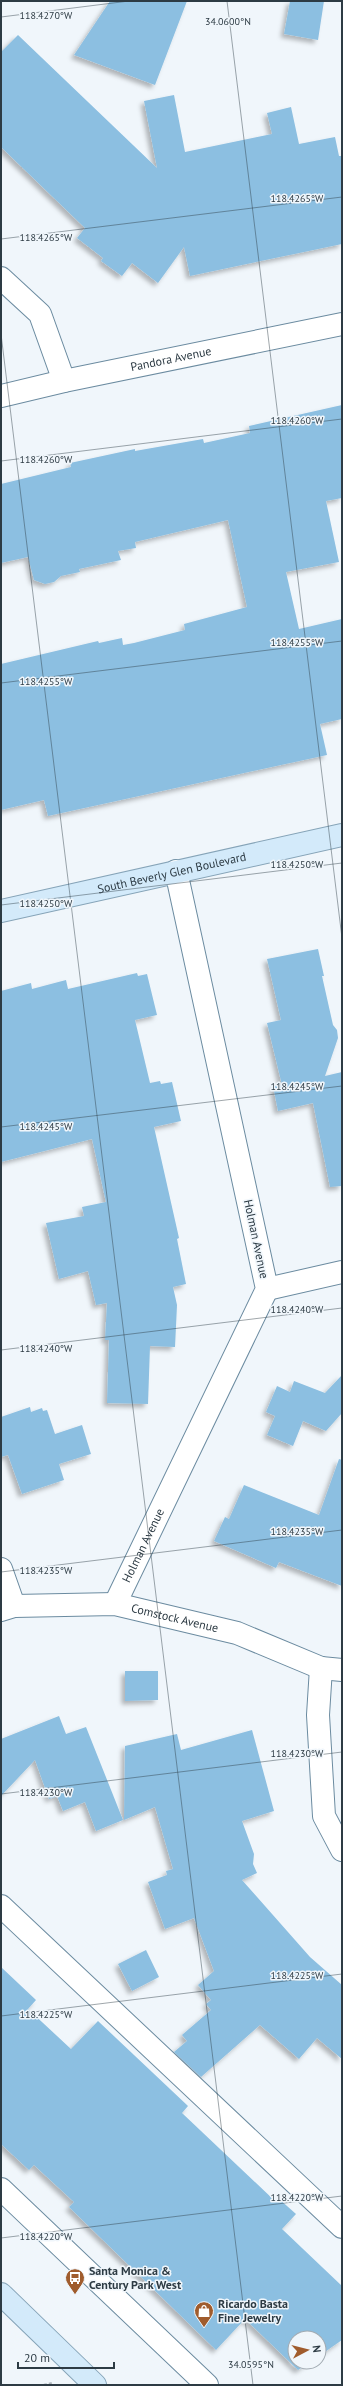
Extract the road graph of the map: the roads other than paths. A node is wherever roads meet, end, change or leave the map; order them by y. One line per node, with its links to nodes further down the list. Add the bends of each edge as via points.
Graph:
1 (1, 278): 3 (street, via 40,314)
2 (342, 324): 3 (street, Pandora Avenue)
3 (64, 381): 4 (street, Pandora Avenue)
4 (1, 396)
5 (342, 835): 6 (main road, South Beverly Glen Boulevard)
6 (176, 871): 7 (main road, South Beverly Glen Boulevard); 9 (street, Holman Avenue)
7 (1, 911)
8 (342, 1272): 9 (street)
9 (267, 1288): 11 (street, Holman Avenue)
10 (1, 1569): 12 (street)
11 (115, 1604): 12 (street, Comstock Avenue); 13 (street, Comstock Avenue, via 237,1633)
12 (8, 1608)
13 (321, 1668): 14 (street, Comstock Avenue); 15 (street, via 318,1716 324,1816)
14 (342, 1670)
15 (342, 1850)
16 (1, 1906): 18 (street)
17 (1, 2189): 21 (street)
18 (342, 2227)
19 (1, 2294): 20 (main road)
20 (86, 2381)
21 (207, 2385)

